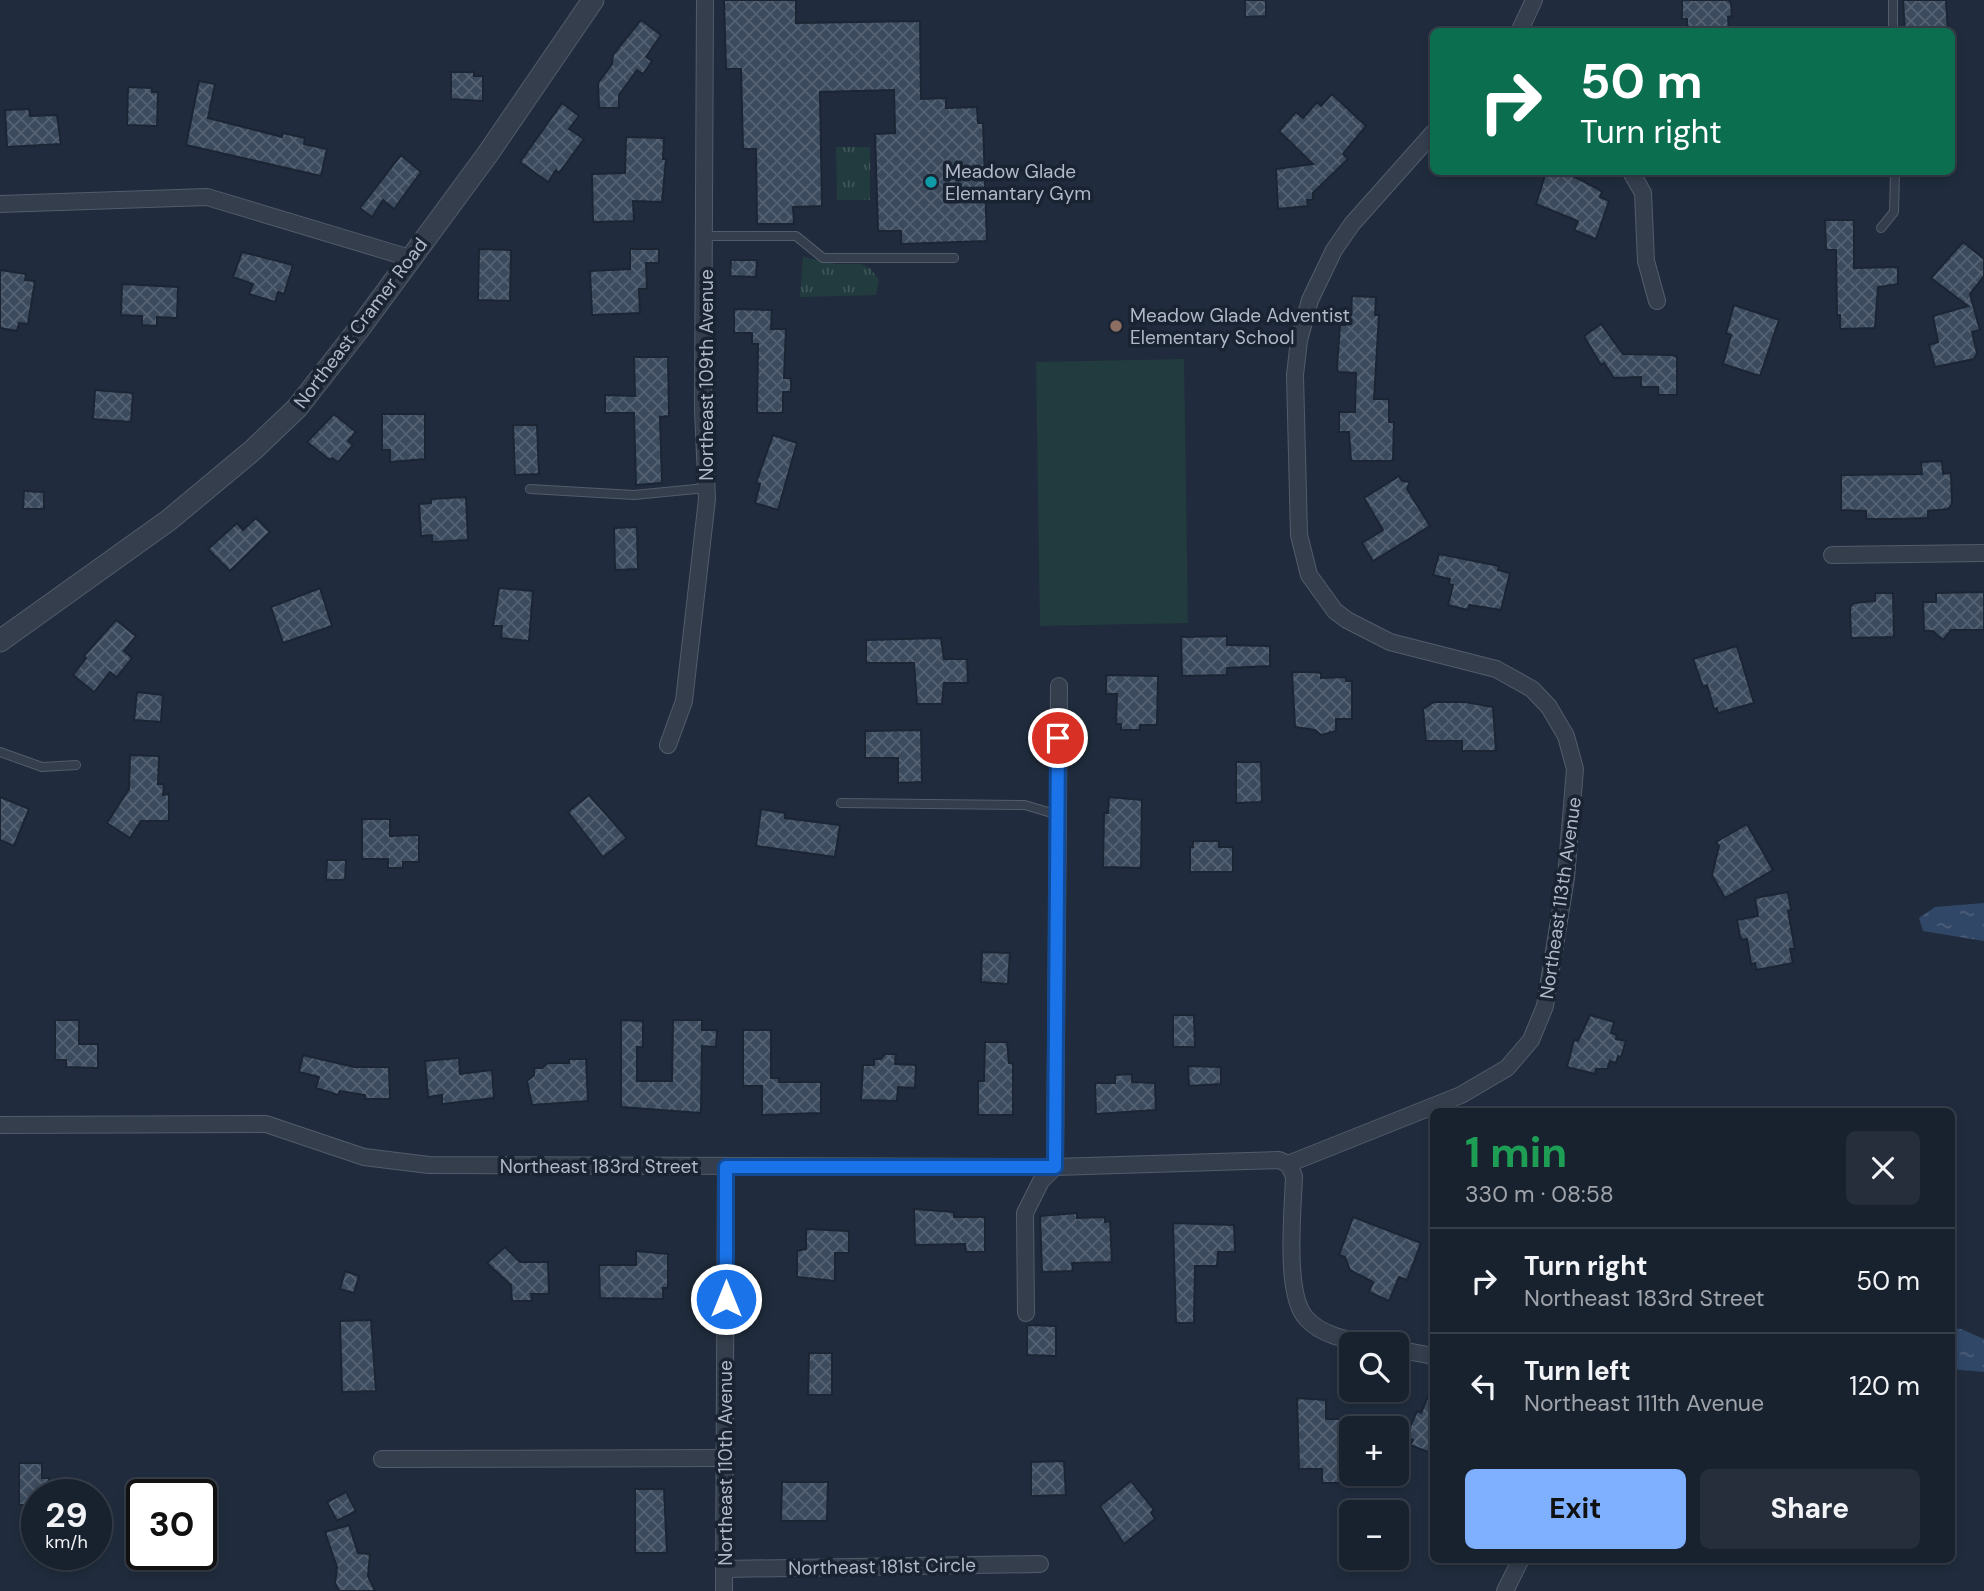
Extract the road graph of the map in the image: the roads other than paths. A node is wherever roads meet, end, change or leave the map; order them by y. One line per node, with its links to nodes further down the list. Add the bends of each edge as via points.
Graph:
1 (593, 0): 13 (street, Northeast Cramer Road)
2 (705, 0): 12 (street, Northeast 109th Avenue)
3 (1534, 0): 5 (street)
4 (1893, 0): 6 (lane)
5 (1521, 28)
6 (1893, 28)
7 (1430, 136): 28 (street, Northeast 113th Avenue, via 1352,224 1310,300 1295,375 1298,535 1309,575 1335,611 1348,620 1390,642 1496,669 1532,689 1549,707 1566,736 1575,769 1566,878 1545,1006 1531,1040 1507,1068 1461,1094)
8 (1633, 175): 15 (street, via 1643,193 1646,261)
9 (1895, 175): 11 (lane, via 1894,212)
10 (0, 204): 13 (street, via 207,198)
11 (1881, 228)
12 (705, 236): 14 (lane, via 796,236 823,258); 16 (street, Northeast 109th Avenue)
13 (410, 258): 20 (street, Northeast Cramer Road, via 298,408 169,520)
14 (954, 258)
15 (1657, 301)
16 (706, 488): 17 (lane, via 634,495); 22 (street, Northeast 109th Avenue, via 684,701)
17 (530, 489)
18 (1984, 553): 19 (street)
19 (1832, 555)
20 (0, 641)
21 (1059, 686): 26 (street)
22 (668, 745)
23 (0, 752): 24 (lane, via 42,767)
24 (76, 765)
25 (841, 803): 26 (lane, via 1025,805)
26 (1058, 815): 30 (street)
27 (0, 1125): 29 (street, Northeast 183rd Street, via 266,1124 364,1157 429,1165)
28 (1288, 1164): 30 (street, Northeast 183rd Street, via 1279,1160); 32 (street, via 1294,1176 1294,1284 1299,1307 1319,1329)
29 (726, 1167): 30 (street, Northeast 183rd Street); 35 (street, Northeast 110th Avenue)
30 (1055, 1167): 31 (street, via 1041,1181 1025,1213)
31 (1026, 1312)
32 (1339, 1335)
33 (1409, 1351): 34 (street)
34 (1430, 1355)
35 (726, 1458): 36 (street); 39 (street, Northeast 110th Avenue)
36 (382, 1459)
37 (1519, 1563): 41 (street)
38 (1040, 1564): 39 (street, Northeast 181st Circle)
39 (724, 1569): 40 (street, Northeast 110th Avenue)
40 (724, 1591)
41 (1505, 1591)

